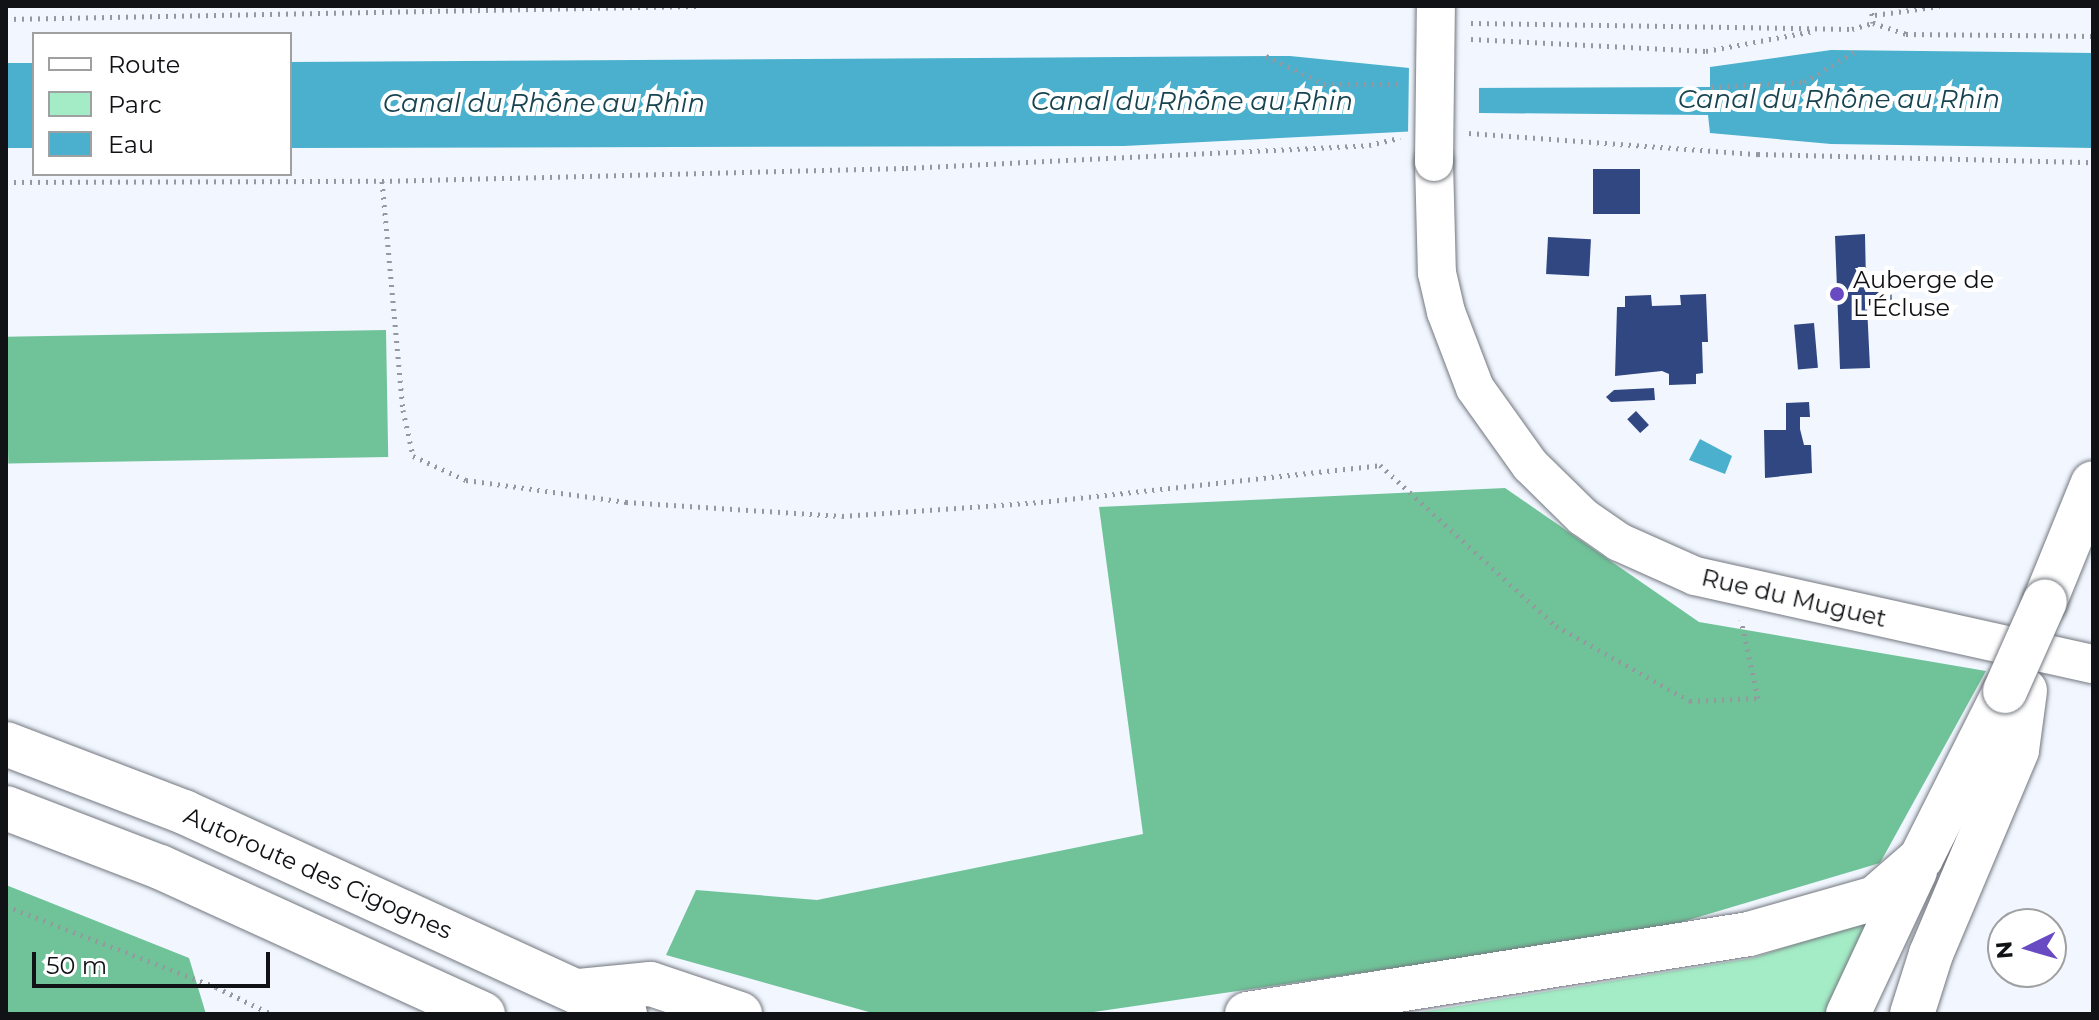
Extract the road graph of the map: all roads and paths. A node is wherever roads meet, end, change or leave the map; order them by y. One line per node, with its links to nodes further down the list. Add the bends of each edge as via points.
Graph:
1 (697, 6): 5 (path)
2 (1436, 6): 16 (street, Rue du Muguet, bridge)
3 (1871, 6): 6 (path)
4 (1939, 6): 6 (path)
5 (6, 19)
6 (1874, 19): 8 (path, via 1868,27); 9 (path, via 1906,34)
7 (1470, 23): 8 (path)
8 (1826, 29): 10 (path, via 1706,51)
9 (2093, 36)
10 (1470, 39)
11 (1856, 51): 14 (path, via 1804,82)
12 (1266, 56): 13 (path, via 1324,84)
13 (1415, 84)
14 (1711, 87)
15 (1462, 134): 17 (path, via 1743,154)
16 (1421, 149): 18 (path, via 1369,145 906,168); 22 (street, Rue du Muguet, via 1446,312 1475,388 1499,427 1583,517 1653,559)
17 (2093, 162)
18 (382, 181): 19 (path); 22 (path, via 403,410 413,456 466,480 626,502 842,516 1041,502 1380,465 1556,626 1690,701 1758,698)
19 (6, 182)
20 (2093, 483): 23 (main road)
21 (2093, 529): 23 (main road)
22 (1733, 587): 24 (street, Rue du Muguet)
23 (2054, 603): 25 (main road, bridge)
24 (2093, 664)
25 (2015, 691): 28 (main road); 39 (main road, via 1966,830); 40 (main road, via 2017,750 1931,954)
26 (6, 744): 31 (main road, Autoroute des Cigognes, via 184,812)
27 (6, 808): 30 (main road, via 160,867)
28 (1921, 858): 37 (main road, via 1875,898 1749,934); 38 (main road)
29 (6, 906): 32 (path, via 216,987)
30 (409, 978): 33 (main road); 34 (main road)
31 (577, 992): 35 (main road, Autoroute des Cigognes); 36 (main road, via 651,984)
32 (271, 1014)
33 (438, 1014)
34 (483, 1014)
35 (625, 1014)
36 (740, 1014)
37 (1247, 1014)
38 (1848, 1014)
39 (1881, 1014)
40 (1912, 1014)

